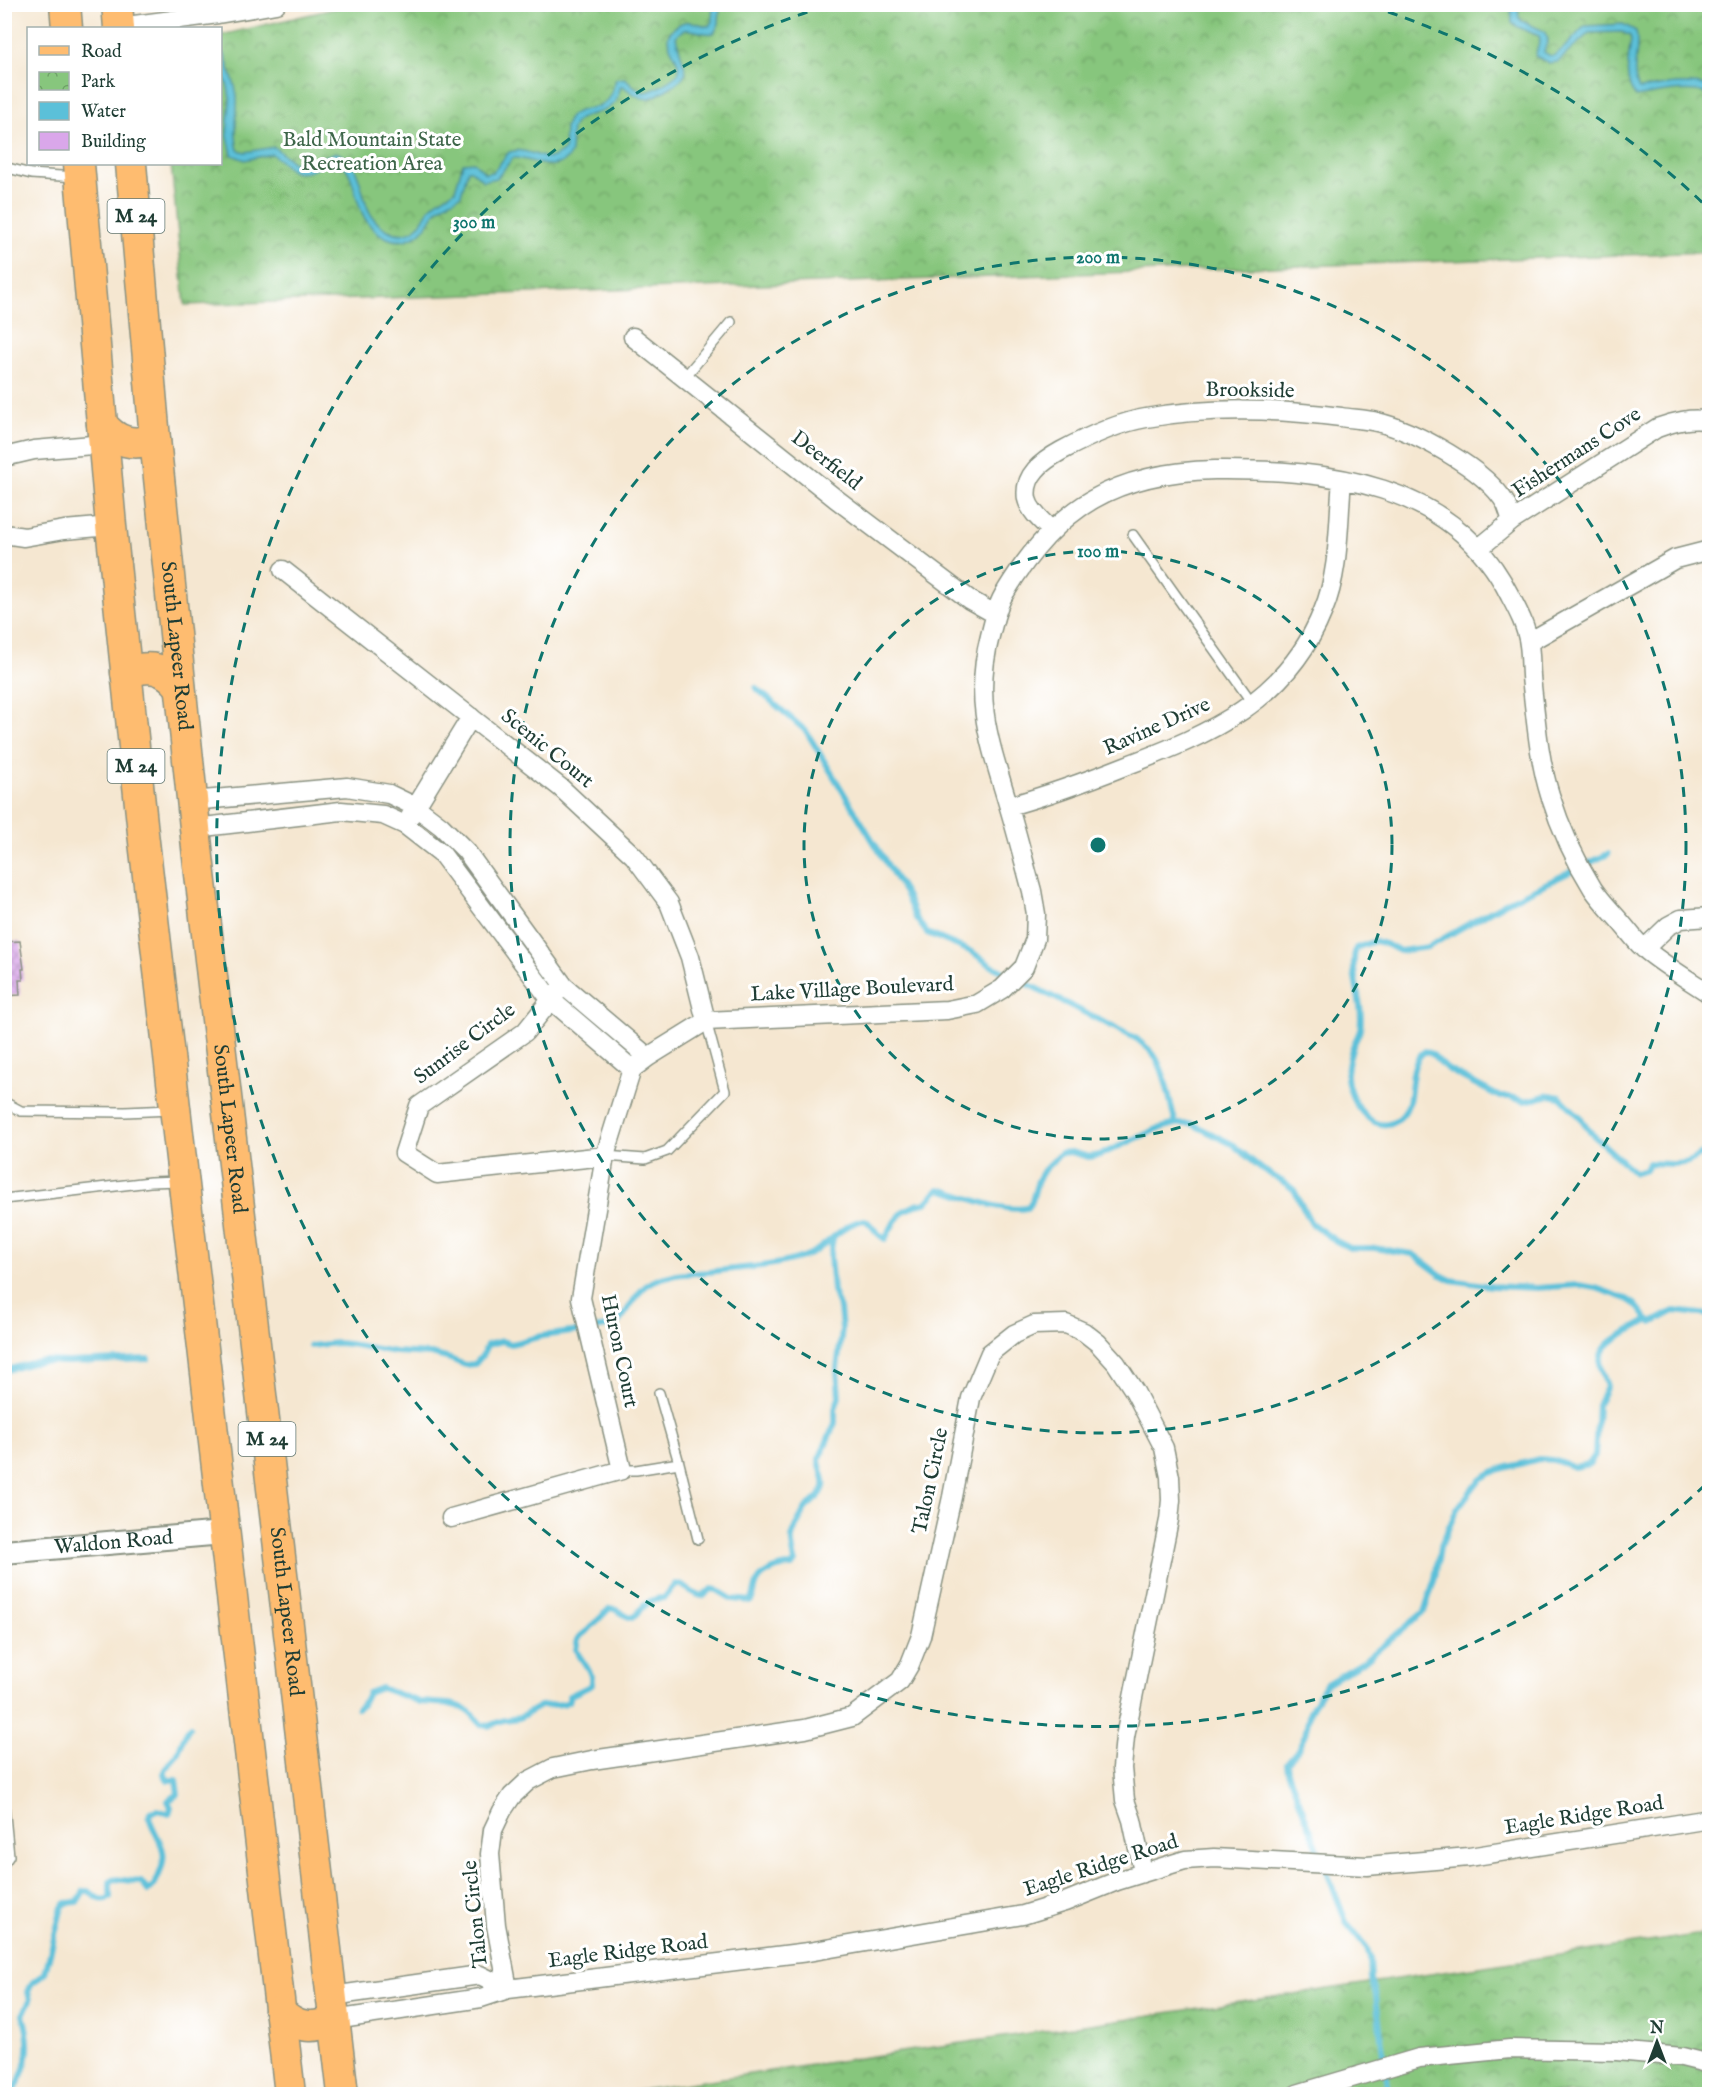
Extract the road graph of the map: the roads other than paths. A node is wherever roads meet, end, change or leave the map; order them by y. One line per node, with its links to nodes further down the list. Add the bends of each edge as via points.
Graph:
1 (65, 4): 4 (main road)
2 (276, 4): 3 (street, via 218,14)
3 (118, 20)
4 (67, 27)
5 (131, 165): 13 (main road, South Lapeer Road / M 24)
6 (4, 167): 7 (lane, via 31,174)
7 (79, 170): 12 (main road, M 24)
8 (731, 322): 10 (lane)
9 (633, 337): 10 (street, Deerfield)
10 (684, 378): 24 (street, Deerfield, via 835,498 970,600)
11 (1710, 422): 16 (street, Fishermans Cove, via 1678,421 1657,428)
12 (103, 434): 13 (main road, via 126,442); 14 (street); 17 (main road, M 24)
13 (155, 439): 27 (main road, South Lapeer Road / M 24)
14 (4, 457)
15 (1341, 480): 18 (street, via 1245,470 1163,474 1113,488 1081,506); 21 (street, via 1394,492 1439,514); 28 (street, Ravine Drive, via 1334,568 1324,610 1293,666)
16 (1512, 521): 18 (street, Brookside, via 1505,503 1472,469 1428,442 1378,422 1273,411 1187,412 1143,418 1089,436 1037,467 1028,483 1027,500); 21 (street, Fishermans Cove)
17 (111, 526): 19 (street, via 24,537); 26 (main road, M 24)
18 (1052, 531): 24 (street, via 1004,593)
19 (4, 534)
20 (1132, 535): 28 (lane)
21 (1478, 549): 25 (street, via 1497,570)
22 (1710, 550): 25 (street, via 1675,560)
23 (283, 570): 29 (street, Scenic Court)
24 (995, 614): 30 (street, Lake Village Boulevard, via 986,652 984,722)
25 (1529, 642): 35 (street, via 1550,793 1574,855 1594,890)
26 (126, 673): 27 (main road, via 153,669 172,676); 43 (main road, M 24)
27 (180, 687): 32 (main road, South Lapeer Road / M 24)
28 (1253, 704): 30 (street, Ravine Drive, via 1184,744 1055,793)
29 (471, 717): 31 (street); 39 (street, Scenic Court, via 561,788 634,856 669,903 690,957)
30 (1009, 806): 39 (street, Lake Village Boulevard, via 1036,914 1035,939 1024,967 1002,989 978,1004 947,1010)
31 (416, 807): 32 (street, via 389,794 347,787); 33 (street); 36 (street, via 466,851)
32 (194, 814): 33 (street, via 341,811 383,815); 59 (main road, South Lapeer Road / M 24)
33 (405, 825): 38 (street, via 441,853)
34 (1710, 917): 35 (street, via 1681,919)
35 (1644, 950): 37 (street)
36 (564, 986): 38 (street, Sunrise Circle); 40 (street)
37 (1710, 994)
38 (550, 999): 41 (street); 44 (street, Sunrise Circle, via 525,1032 419,1106 404,1153 436,1174)
39 (706, 1021): 40 (street, Lake Village Boulevard); 44 (lane, via 725,1090 667,1151 645,1159)
40 (648, 1057): 41 (street, Lake Village Boulevard)
41 (632, 1069): 44 (street, Huron Court)
42 (4, 1102): 43 (lane, via 21,1112)
43 (175, 1110): 45 (main road, M 24)
44 (605, 1156): 49 (street, Huron Court, via 581,1298)
45 (183, 1181): 46 (lane); 51 (main road, M 24)
46 (4, 1199)
47 (659, 1393): 48 (lane)
48 (679, 1463): 49 (lane); 52 (lane)
49 (622, 1470): 50 (street)
50 (451, 1518)
51 (223, 1533): 53 (street, Waldon Road); 60 (main road, M 24)
52 (698, 1539)
53 (4, 1551)
54 (4, 1805): 56 (lane, via 9,1856)
55 (1710, 1819): 57 (street, Eagle Ridge Road, via 1469,1857 1366,1866 1214,1858 1185,1860)
56 (4, 1863)
57 (1143, 1872): 58 (street, Eagle Ridge Road, via 1023,1915 808,1952); 58 (street, Talon Circle, via 1125,1800 1122,1768 1169,1520 1166,1458 1135,1392 1098,1343 1066,1324 1034,1325 1014,1334 990,1353 971,1398 921,1636 900,1681 852,1717 805,1729 553,1768 528,1781 512,1796 493,1830 490,1854 496,1925)
58 (508, 1989): 59 (street, Eagle Ridge Road, via 481,1998)
59 (333, 2008): 60 (main road, via 318,2027 289,2021); 63 (main road, South Lapeer Road / M 24)
60 (280, 2011): 62 (main road, M 24)
61 (1710, 2064): 64 (street, via 1682,2057 1617,2051 1510,2049 1419,2058)
62 (290, 2094)
63 (343, 2094)
64 (1297, 2094)

